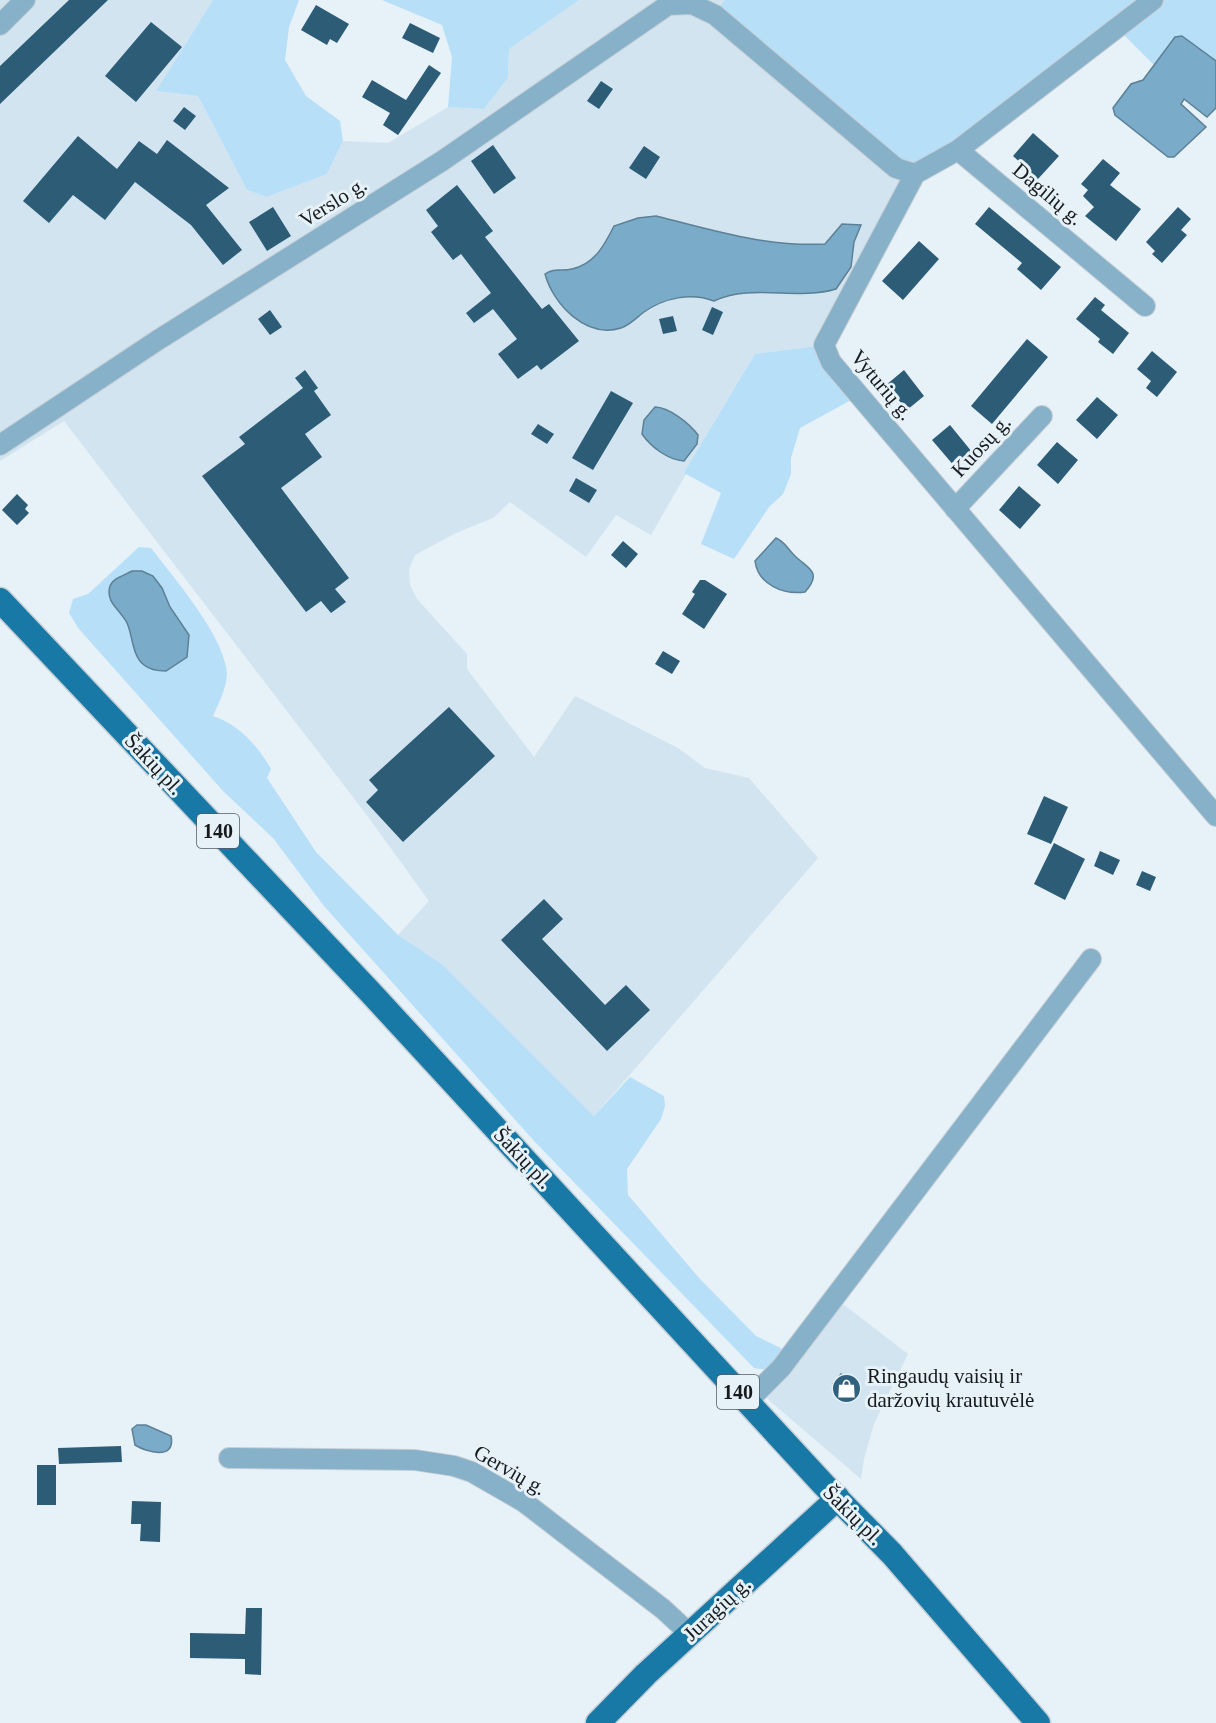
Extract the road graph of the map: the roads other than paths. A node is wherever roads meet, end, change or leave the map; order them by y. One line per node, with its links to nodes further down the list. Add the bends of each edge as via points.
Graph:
1 (25, 0): 3 (street)
2 (1153, 0): 4 (street)
3 (0, 25)
4 (958, 150): 5 (street); 6 (street, Dagilių g.)
5 (915, 174): 8 (street, Verslo g., via 896,168 715,15 692,4 668,5 442,161); 9 (street, Vyturių g., via 824,345 831,362)
6 (1145, 306)
7 (1042, 416): 9 (street, Kuosų g.)
8 (0, 445)
9 (955, 510): 11 (street, Vyturių g.)
10 (0, 600): 13 (main road, Šakių pl. / 140, via 363,985)
11 (1216, 816)
12 (1091, 959): 13 (street, via 781,1368)
13 (747, 1402): 15 (main road, Šakių pl. / 140)
14 (229, 1458): 16 (street, Gervių g., via 415,1460 472,1472 524,1502)
15 (838, 1498): 16 (main road, Juragių g.); 18 (main road, Šakių pl. / 140, via 943,1611)
16 (690, 1634): 17 (main road, Juragių g.)
17 (598, 1723)
18 (1038, 1723)

